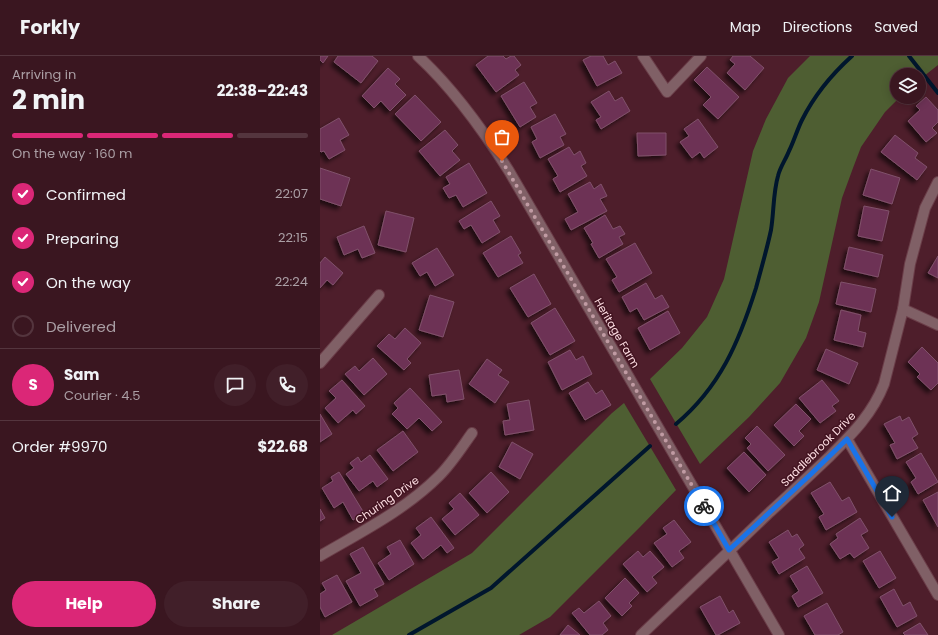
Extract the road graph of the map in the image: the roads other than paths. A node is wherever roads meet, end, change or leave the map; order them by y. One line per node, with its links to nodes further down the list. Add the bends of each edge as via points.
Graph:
1 (418, 56): 11 (street, Heritage Farm, via 445,83 496,150)
2 (643, 56): 3 (street, via 668,92)
3 (701, 56)
4 (938, 182): 6 (street, Saddlebrook Drive, via 925,208 910,264)
5 (379, 295): 8 (street)
6 (903, 309): 7 (street); 10 (street, Saddlebrook Drive, via 880,395 865,419)
7 (938, 325)
8 (320, 363)
9 (472, 433): 12 (street, Churing Drive, via 439,476 414,498)
10 (847, 439): 11 (street, Saddlebrook Drive); 13 (street)
11 (729, 550): 14 (street, Saddlebrook Drive); 15 (street, Heritage Farm)
12 (320, 556)
13 (938, 595)
14 (641, 635)
15 (779, 635)

